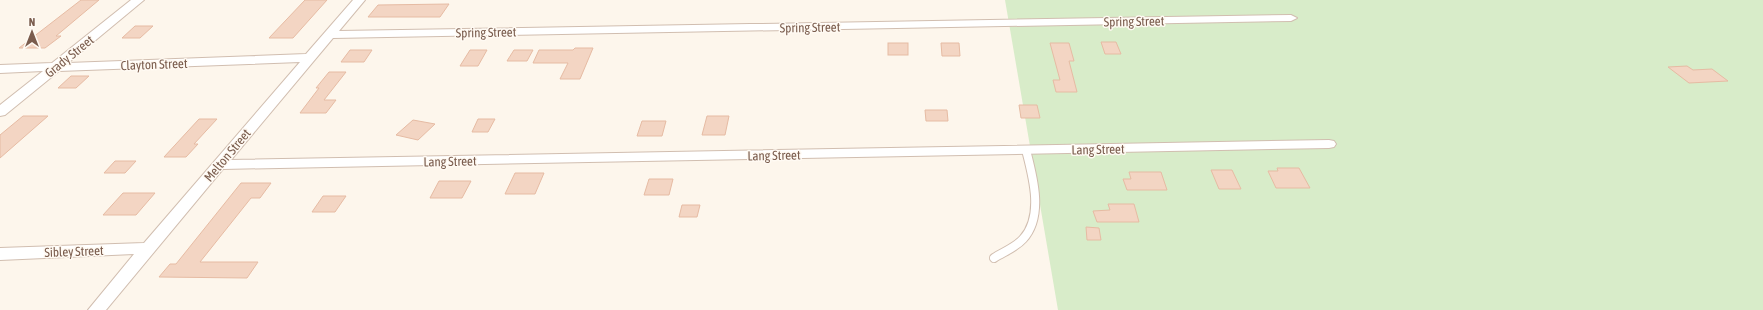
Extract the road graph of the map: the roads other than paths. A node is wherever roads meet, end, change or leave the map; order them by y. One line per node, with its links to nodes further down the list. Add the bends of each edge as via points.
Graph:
1 (138, 0): 6 (street, Grady Street)
2 (359, 0): 4 (street, Melton Street)
3 (1291, 18): 4 (street, Spring Street)
4 (329, 35): 5 (street, Melton Street)
5 (309, 58): 6 (street, Clayton Street); 11 (street, Melton Street)
6 (56, 67): 7 (street, Clayton Street); 8 (street, Grady Street)
7 (0, 69)
8 (0, 112)
9 (1329, 144): 10 (street, Lang Street)
10 (1026, 150): 11 (street, Lang Street); 14 (lane, via 1036,194 1032,223 1023,239)
11 (219, 165): 12 (street, Melton Street)
12 (148, 248): 13 (street, Sibley Street); 15 (street, Melton Street)
13 (0, 254)
14 (994, 258)
15 (96, 310)

